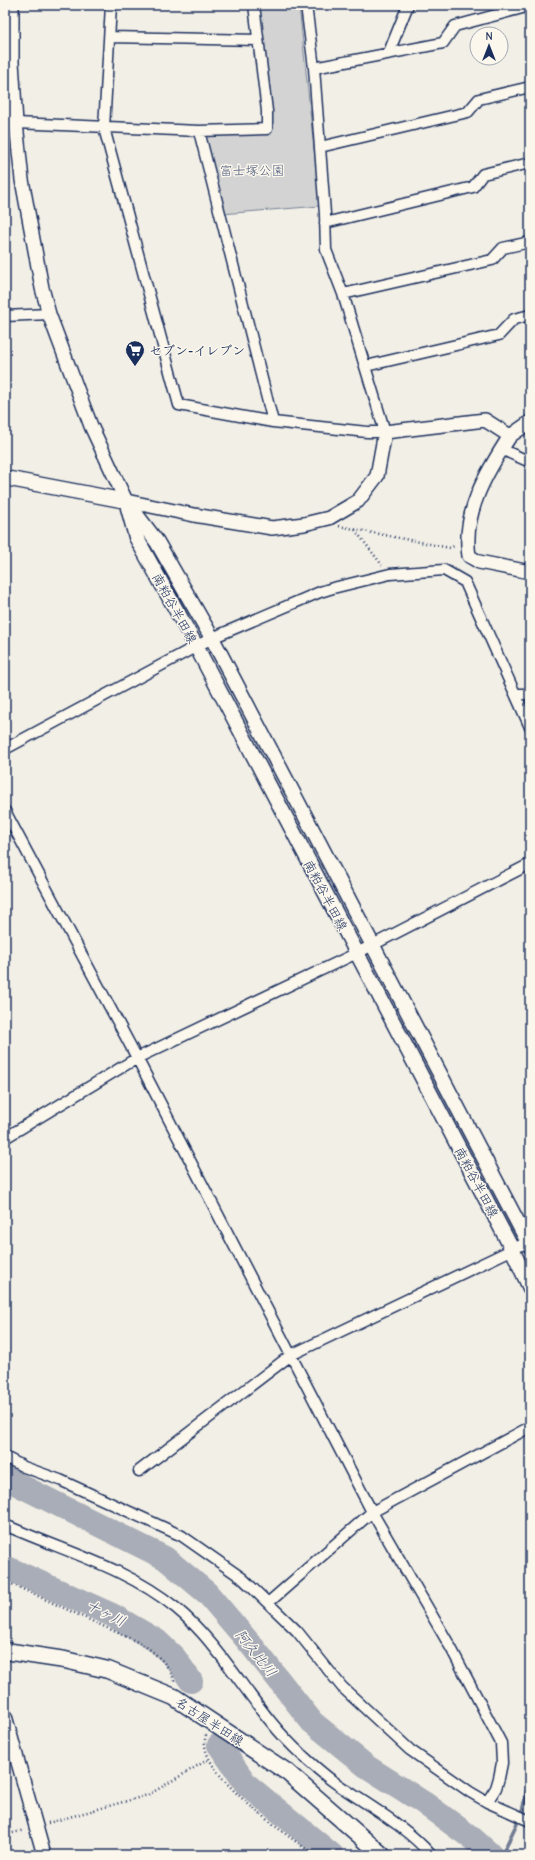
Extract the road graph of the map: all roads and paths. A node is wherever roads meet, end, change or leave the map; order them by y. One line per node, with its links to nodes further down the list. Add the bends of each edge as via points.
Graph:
1 (12, 5): 12 (street)
2 (111, 5): 7 (street)
3 (254, 5): 8 (street)
4 (306, 5): 10 (street)
5 (408, 5): 9 (street)
6 (530, 6): 9 (street, via 455,26 443,43)
7 (110, 37): 8 (street); 13 (street)
8 (258, 40): 14 (street, via 267,129)
9 (389, 52): 10 (street)
10 (314, 68): 15 (street)
11 (530, 87): 15 (street, via 479,99 468,112)
12 (16, 123): 13 (street); 20 (street, via 22,180)
13 (104, 128): 14 (street); 24 (street, via 179,405)
14 (199, 131): 24 (street)
15 (320, 146): 17 (street)
16 (530, 163): 17 (street, via 483,174 473,187)
17 (325, 222): 19 (street, via 326,250)
18 (530, 242): 19 (street, via 503,248 492,260)
19 (343, 294): 23 (street)
20 (49, 314): 22 (street); 31 (street, via 91,426)
21 (530, 315): 23 (street, via 514,319 500,335)
22 (5, 316)
23 (366, 366): 26 (street)
24 (273, 422): 26 (street)
25 (530, 422): 27 (street)
26 (385, 432): 27 (street, via 485,420); 32 (street, via 377,476 358,502)
27 (510, 436): 28 (street)
28 (501, 449): 29 (street); 34 (street, via 473,506)
29 (530, 462)
30 (5, 478): 31 (main road)
31 (126, 501): 32 (street, via 272,528); 37 (main road, 南粕谷半田線, via 157,542); 38 (main road, 南粕谷半田線, via 136,537)
32 (329, 518): 33 (path, via 335,526)
33 (355, 529): 34 (path, via 450,548); 36 (path)
34 (466, 540): 35 (street, via 469,556 479,562)
35 (530, 572)
36 (390, 574): 37 (street, via 333,588); 39 (street, via 444,570 465,582)
37 (212, 638): 38 (street); 45 (main road, 南粕谷半田線)
38 (196, 646): 42 (street); 46 (main road, 南粕谷半田線)
39 (515, 694): 40 (street); 41 (street)
40 (530, 694)
41 (530, 727)
42 (5, 749)
43 (5, 811): 47 (street)
44 (530, 864): 45 (street)
45 (372, 945): 46 (street); 49 (main road, 南粕谷半田線)
46 (357, 953): 47 (street); 50 (main road, 南粕谷半田線)
47 (137, 1058): 48 (street); 52 (street)
48 (5, 1138)
49 (529, 1243): 50 (street)
50 (512, 1249): 51 (main road, 南粕谷半田線); 52 (street)
51 (530, 1288)
52 (290, 1355): 55 (street); 56 (street)
53 (530, 1427): 56 (street)
54 (5, 1456): 59 (street, via 24,1467 60,1480 182,1536 242,1578)
55 (139, 1470)
56 (372, 1512): 59 (street); 65 (street, via 451,1648 500,1743 502,1763 496,1788)
57 (5, 1525): 72 (street, via 135,1580 176,1608 203,1636 301,1754 335,1783 424,1846)
58 (5, 1581): 61 (path, via 142,1644 168,1668 175,1684)
59 (268, 1603): 65 (street, via 297,1631 354,1698 410,1750)
60 (5, 1651): 61 (main road, 名古屋半田線, via 108,1670)
61 (171, 1696): 63 (main road, 名古屋半田線)
62 (5, 1716): 67 (street)
63 (211, 1721): 64 (path, via 205,1740); 71 (main road, 名古屋半田線, via 287,1772)
64 (209, 1759): 67 (path, via 148,1795); 70 (path, via 219,1775 243,1800)
65 (489, 1803): 66 (street)
66 (530, 1821)
67 (36, 1827): 68 (path); 69 (street)
68 (5, 1835)
69 (44, 1855)
70 (314, 1855)
71 (382, 1855)
72 (431, 1855)

